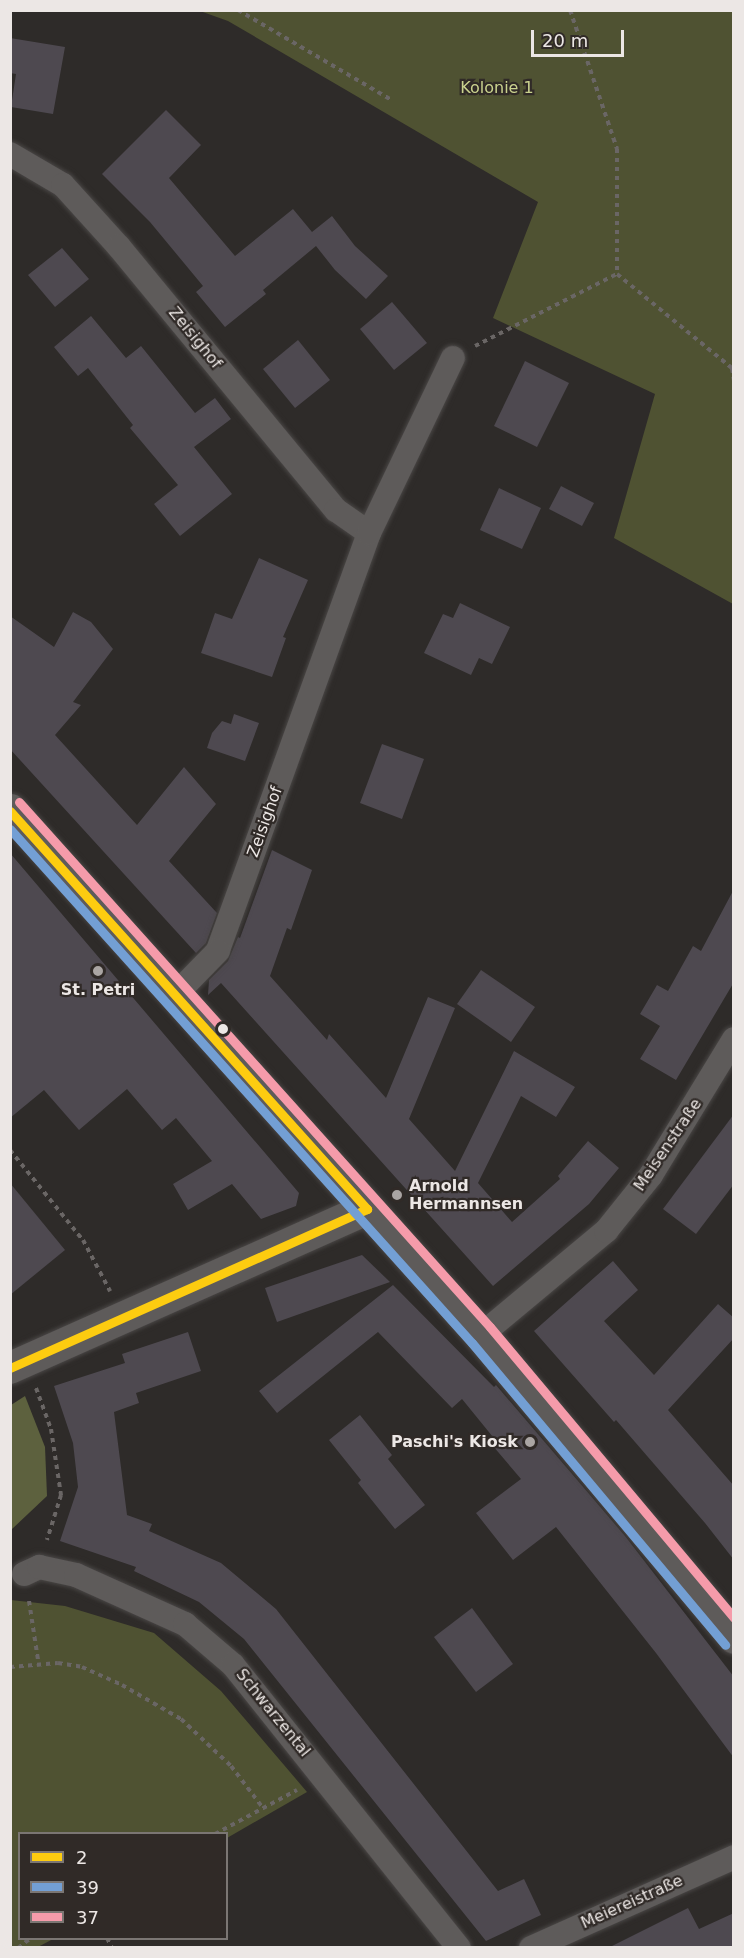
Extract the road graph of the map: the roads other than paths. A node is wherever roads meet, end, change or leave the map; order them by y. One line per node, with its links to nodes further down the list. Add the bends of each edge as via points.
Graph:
1 (10, 154): 3 (street, Zeisighof, via 63,186 119,247 336,510)
2 (453, 358): 3 (street, Zeisighof)
3 (369, 533): 5 (street, Zeisighof, via 218,951)
4 (10, 810): 5 (main road)
5 (175, 995): 7 (main road)
6 (734, 1040): 8 (street, Meisenstraße, via 651,1175 606,1231)
7 (367, 1209): 8 (main road); 9 (street)
8 (481, 1335): 11 (main road)
9 (10, 1368)
10 (32, 1570): 13 (street, Schwarzental, via 76,1575 185,1624 233,1665)
11 (734, 1637)
12 (734, 1857): 14 (street, Meiereistraße)
13 (459, 1947)
14 (531, 1947)

